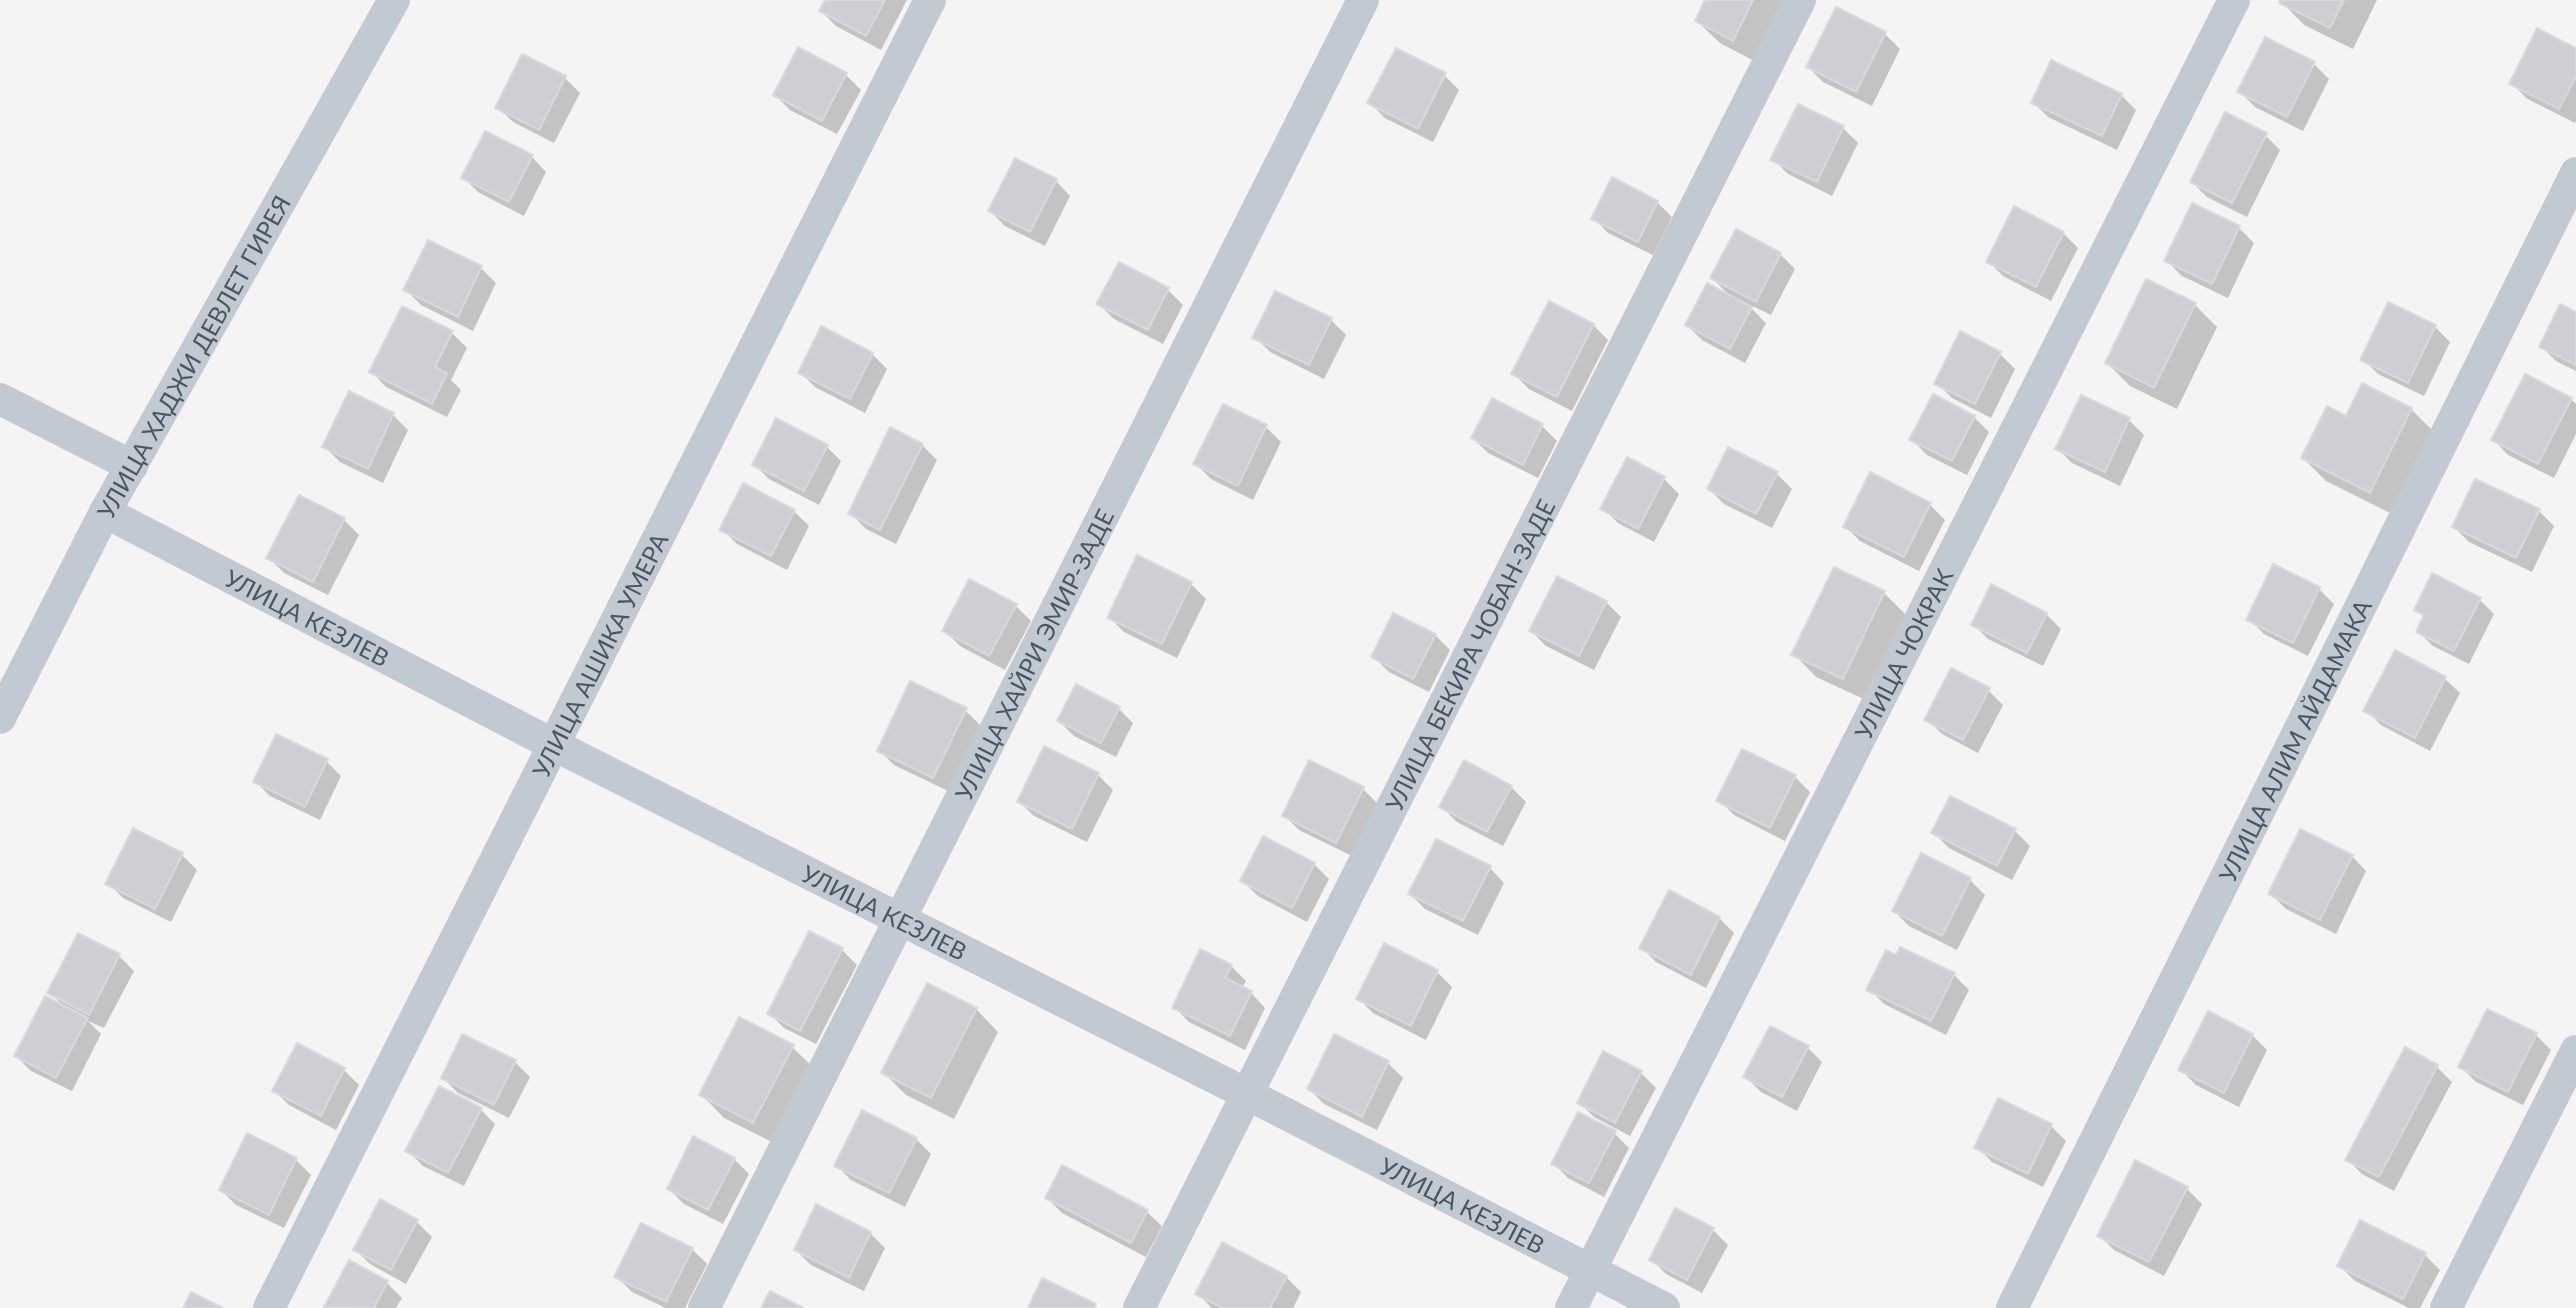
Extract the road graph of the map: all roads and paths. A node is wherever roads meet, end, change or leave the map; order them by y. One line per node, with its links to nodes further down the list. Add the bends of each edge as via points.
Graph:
1 (394, 0): 8 (street, УЛИЦА ХАДЖИ ДЕВЛЕТ ГИРЕЯ)
2 (930, 0): 11 (street, УЛИЦА АШИКА УМЕРА)
3 (1363, 0): 12 (street, УЛИЦА ХАЙРИ ЭМИР-ЗАДЕ)
4 (1800, 0): 14 (street, УЛИЦА БЕКИРА ЧОБАН-ЗАДЕ)
5 (2234, 0): 15 (street, УЛИЦА ЧОКРАК)
6 (2576, 173): 21 (street, УЛИЦА АЛИМ АЙДАМАКА)
7 (0, 399): 8 (street)
8 (132, 466): 9 (street, УЛИЦА ХАДЖИ ДЕВЛЕТ ГИРЕЯ)
9 (105, 512): 10 (street, УЛИЦА ХАДЖИ ДЕВЛЕТ ГИРЕЯ); 11 (street, УЛИЦА КЕЗЛЕВ)
10 (0, 718)
11 (554, 745): 12 (street, УЛИЦА КЕЗЛЕВ); 16 (street, УЛИЦА АШИКА УМЕРА)
12 (901, 921): 14 (street, УЛИЦА КЕЗЛЕВ); 17 (street, УЛИЦА ХАЙРИ ЭМИР-ЗАДЕ)
13 (2576, 1051): 22 (street)
14 (1247, 1094): 15 (street, УЛИЦА КЕЗЛЕВ); 18 (street, УЛИЦА БЕКИРА ЧОБАН-ЗАДЕ)
15 (1590, 1270): 19 (street, УЛИЦА ЧОКРАК); 20 (street, УЛИЦА КЕЗЛЕВ)
16 (269, 1308)
17 (704, 1308)
18 (1139, 1308)
19 (1571, 1308)
20 (1664, 1308)
21 (2012, 1308)
22 (2446, 1308)

